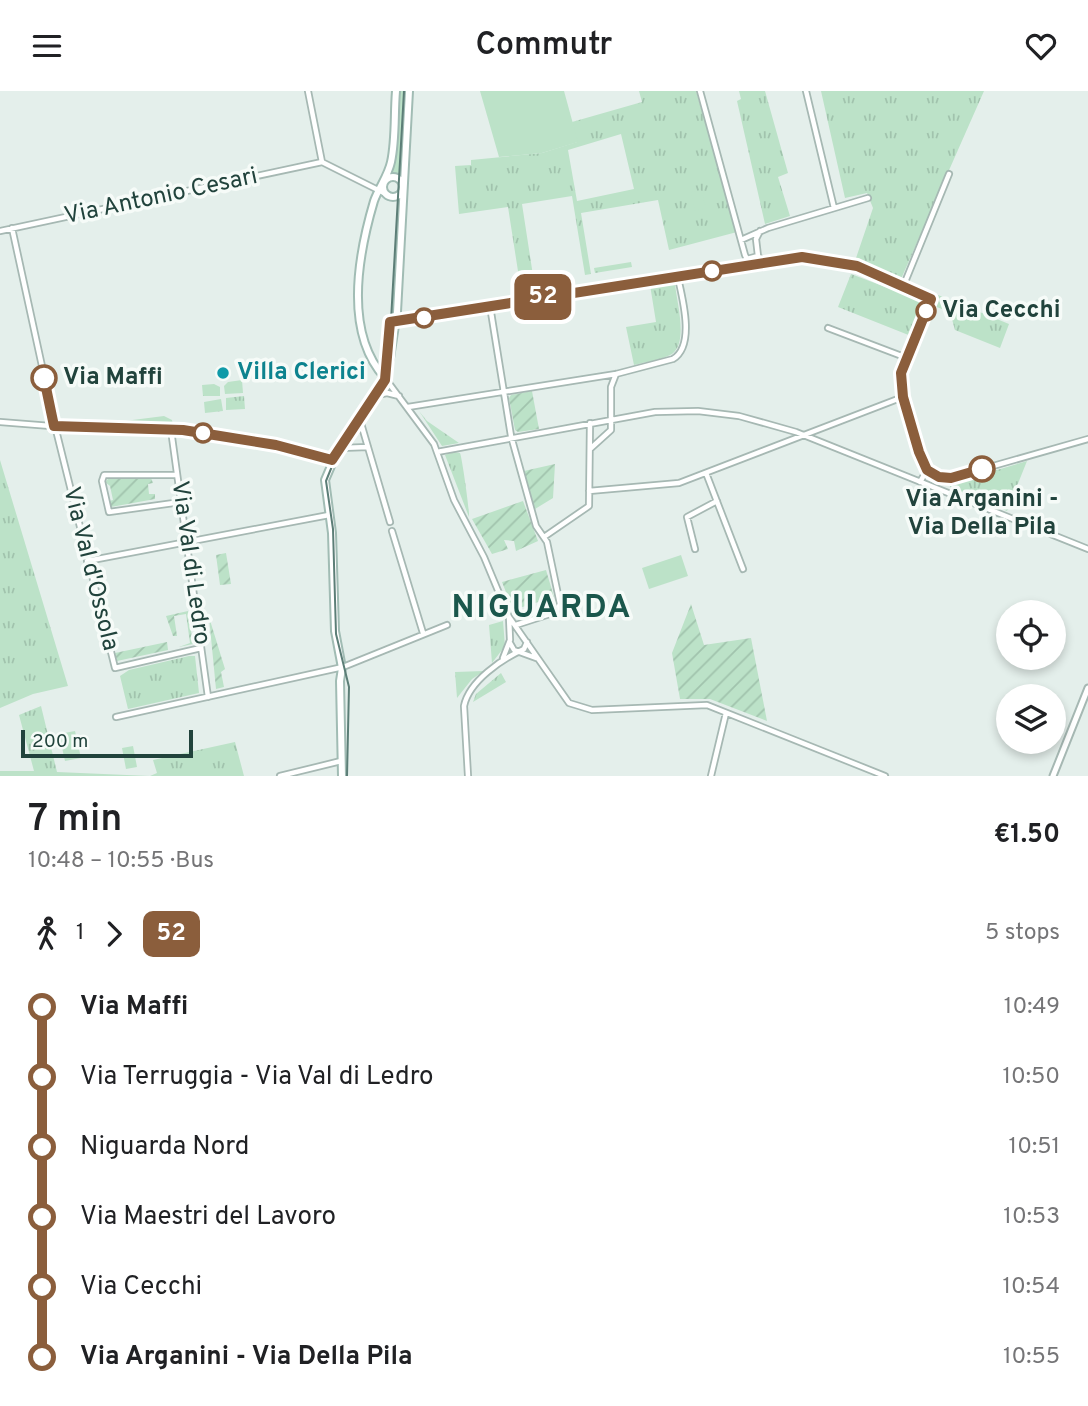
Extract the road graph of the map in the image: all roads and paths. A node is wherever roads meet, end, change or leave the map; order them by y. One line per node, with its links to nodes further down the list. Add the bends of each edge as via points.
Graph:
1 (308, 91): 6 (street)
2 (396, 91): 8 (main road, via 392,155)
3 (409, 91): 9 (main road)
4 (700, 91): 17 (street)
5 (806, 91): 13 (street)
6 (322, 162): 10 (street); 14 (street, Via Antonio Cesari)
7 (948, 174): 27 (street)
8 (384, 183): 9 (main road, via 389,177 398,177); 10 (main road); 11 (main road)
9 (404, 187): 11 (main road, via 398,196); 29 (main road)
10 (379, 191): 11 (street); 33 (main road, via 361,251 360,315 369,352)
11 (388, 195)
12 (868, 198): 13 (street)
13 (834, 208): 16 (street)
14 (12, 228): 15 (street, Via Antonio Cesari); 43 (street, Via Val d'Ossola)
15 (0, 231)
16 (760, 231): 18 (street); 19 (street)
17 (739, 232): 18 (street); 20 (street)
18 (748, 235): 19 (street); 20 (street)
19 (756, 239): 22 (street)
20 (741, 240): 21 (street)
21 (745, 255): 22 (street, via 747,259); 25 (street)
22 (758, 256): 23 (street); 24 (street)
23 (765, 261): 24 (street); 27 (street, via 802,257 838,261)
24 (752, 263): 25 (street)
25 (740, 265): 26 (street)
26 (678, 278): 28 (street); 32 (street, via 685,343 680,355)
27 (903, 287): 31 (street, via 931,299)
28 (490, 306): 29 (street); 34 (street)
29 (393, 322): 33 (main road)
30 (828, 328): 31 (street)
31 (907, 358): 37 (street, via 901,373)
32 (616, 374): 34 (street); 40 (street)
33 (385, 378): 35 (main road); 36 (street)
34 (504, 392): 38 (street); 46 (street)
35 (376, 396): 36 (street); 39 (main road)
36 (400, 396): 38 (street)
37 (903, 397): 45 (street); 53 (street)
38 (408, 407): 51 (street)
39 (360, 419): 48 (street); 49 (main road)
40 (610, 419): 42 (street); 45 (street, via 656,412 707,412 765,422); 50 (street, via 610,434)
41 (0, 422): 43 (street)
42 (590, 423): 46 (street); 50 (street)
43 (54, 426): 44 (street); 69 (street, Via Val d'Ossola)
44 (174, 430): 52 (street, via 276,445); 55 (street, Via Val di Ledro)
45 (803, 435): 54 (street); 57 (street)
46 (511, 436): 51 (street); 65 (street, via 536,526)
47 (1088, 439): 56 (street)
48 (368, 447): 49 (street); 63 (street)
49 (339, 449): 52 (main road)
50 (590, 449): 58 (street)
51 (437, 452): 71 (street, via 454,500)
52 (332, 460): 62 (main road, via 325,480)
53 (927, 470): 56 (street); 57 (street)
54 (706, 473): 58 (street, via 679,483); 60 (street)
55 (177, 474): 61 (street, Via Val di Ledro); 61 (street, via 104,475 102,481 110,512)
56 (951, 478): 59 (street, via 943,486)
57 (920, 482): 59 (street)
58 (589, 491): 65 (street, via 587,509)
59 (945, 492): 68 (street)
60 (717, 501): 67 (street, via 687,517); 70 (street)
61 (181, 502): 66 (street, Via Val di Ledro)
62 (329, 515): 66 (street); 81 (main road, via 335,631)
63 (390, 522)
64 (392, 531): 74 (street)
65 (544, 537): 73 (street, via 558,610)
66 (187, 541): 69 (street); 77 (street, Via Val di Ledro)
67 (695, 548)
68 (1088, 549)
69 (87, 561): 77 (street, Via Val d'Ossola, via 115,668)
70 (743, 569)
71 (509, 617): 73 (street); 76 (street)
72 (447, 625): 74 (street)
73 (516, 625): 75 (street)
74 (423, 633): 81 (street)
75 (525, 637): 76 (street, via 516,634); 78 (street, via 527,646); 79 (street)
76 (510, 641): 78 (street, via 512,649); 80 (street)
77 (201, 648): 83 (street, Via Val di Ledro)
78 (520, 651): 79 (street); 80 (street)
79 (538, 659): 84 (street, via 566,700 579,709 703,705)
80 (500, 662): 89 (street, via 465,701)
81 (342, 667): 83 (street); 86 (main road)
82 (1088, 688): 92 (street)
83 (208, 697): 85 (street)
84 (726, 713): 90 (street); 91 (street)
85 (116, 717)
86 (341, 761): 87 (street); 88 (main road)
87 (280, 776)
88 (342, 776)
89 (468, 776)
90 (711, 776)
91 (886, 776)
92 (1053, 776)

